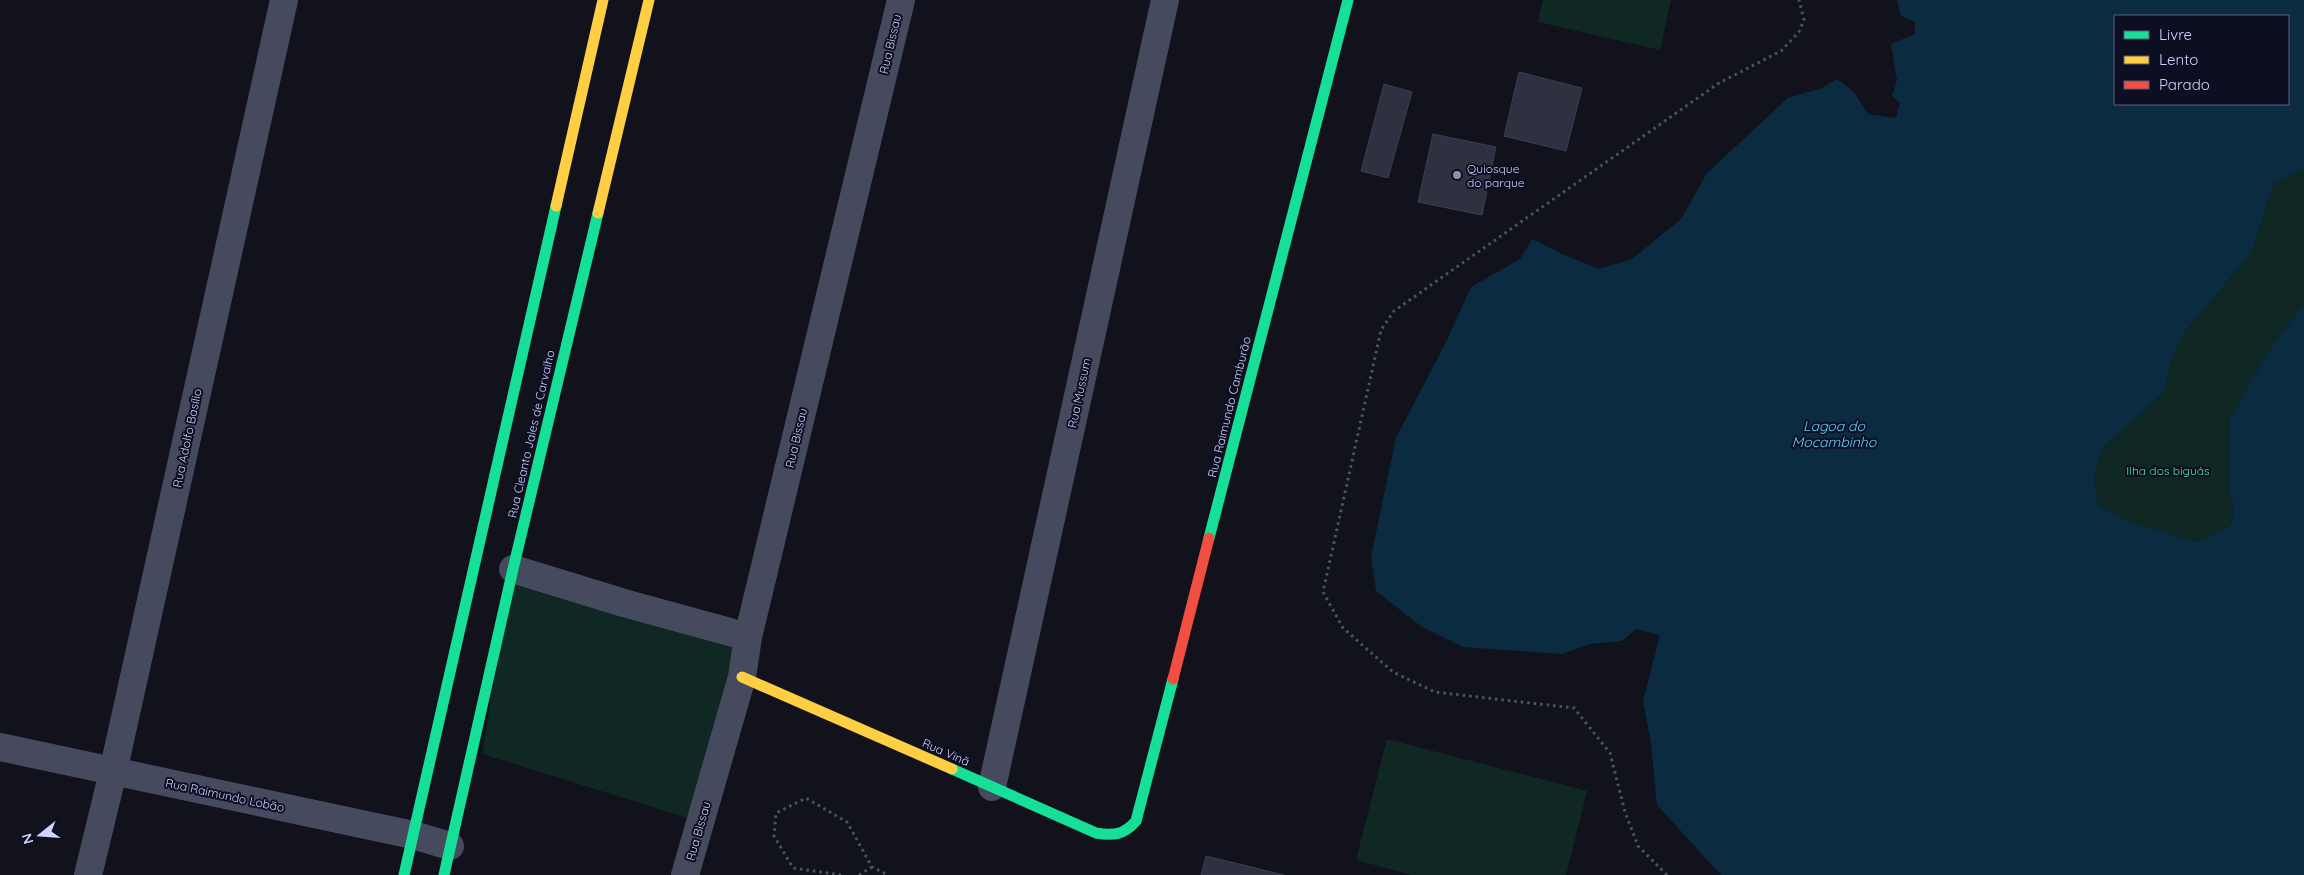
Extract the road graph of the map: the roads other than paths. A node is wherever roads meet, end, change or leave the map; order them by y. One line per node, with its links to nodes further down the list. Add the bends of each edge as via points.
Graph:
1 (284, 0): 11 (street, Rua Adolfo Basílio)
2 (603, 0): 14 (street)
3 (649, 0): 7 (street, Rua Cleanto Jales de Carvalho)
4 (901, 0): 8 (street, Rua Bissau)
5 (1165, 0): 12 (street, Rua Mussum)
6 (1348, 0): 13 (street, Rua Raimundo Camburão)
7 (513, 569): 8 (street); 15 (street, Rua Cleanto Jales de Carvalho)
8 (748, 638): 9 (street, Rua Bissau)
9 (742, 677): 12 (street, Rua Vinã); 19 (street, Rua Bissau)
10 (0, 747): 11 (street, Rua Raimundo Lobão)
11 (113, 772): 14 (street, Rua Raimundo Lobão); 16 (street, Rua Adolfo Basílio)
12 (992, 787): 13 (street, Rua Vinã, via 1096,833 1118,835 1128,831)
13 (1136, 821)
14 (413, 835): 15 (street, Rua Raimundo Lobão); 17 (street)
15 (450, 846): 18 (street, Rua Cleanto Jales de Carvalho)
16 (88, 875)
17 (404, 875)
18 (444, 875)
19 (685, 875)

